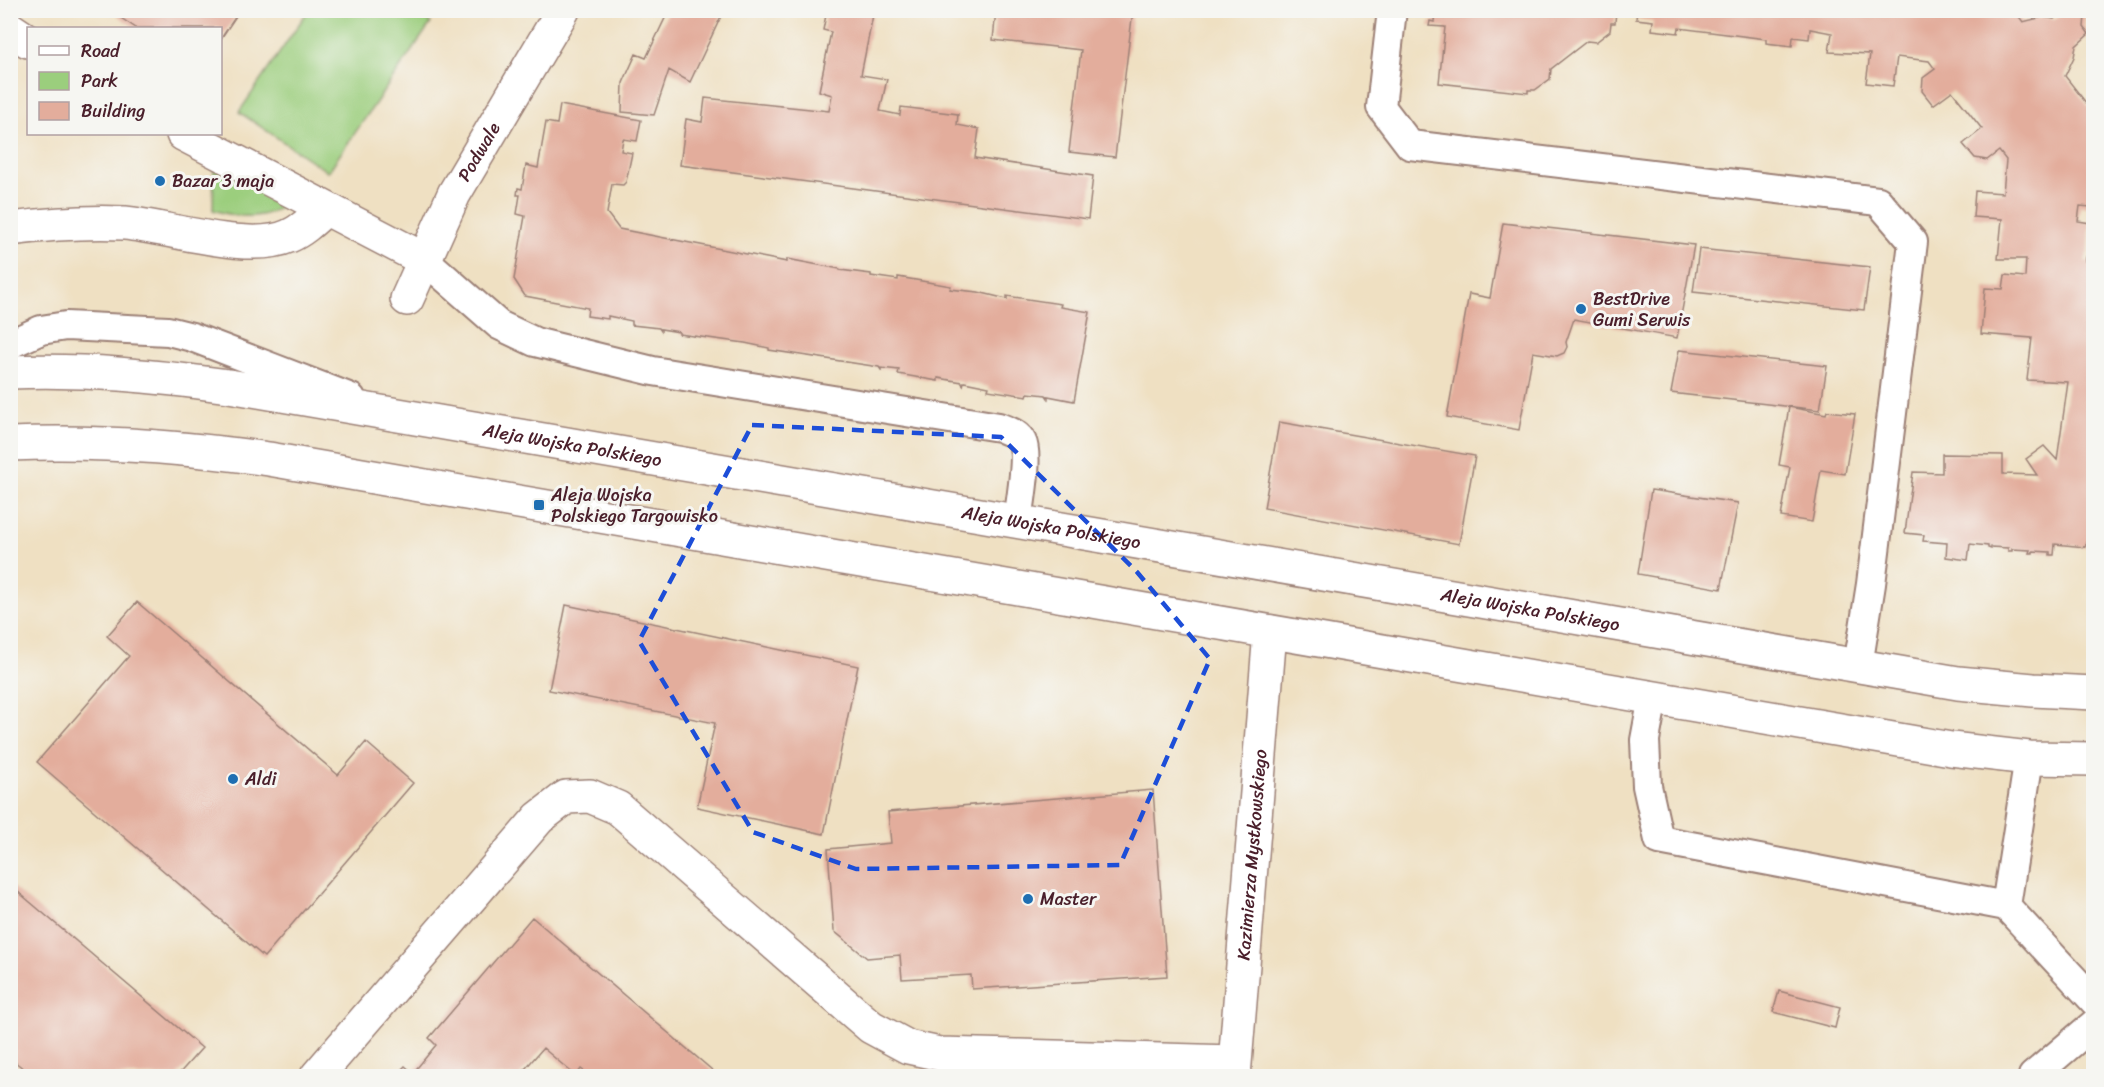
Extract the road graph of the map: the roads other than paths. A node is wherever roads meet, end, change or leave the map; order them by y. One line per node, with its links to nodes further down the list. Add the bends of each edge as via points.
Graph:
1 (1392, 10): 16 (lane, via 1381,107 1410,145 1878,201 1913,242)
2 (559, 12): 8 (main road, Podwale, via 454,194)
3 (10, 30): 4 (main road)
4 (27, 40)
5 (185, 135): 6 (main road)
6 (325, 208): 7 (main road, via 287,237 265,242 240,242 126,223); 8 (main road)
7 (10, 229)
8 (424, 260): 9 (main road, Podwale); 14 (lane, via 499,325 535,342 653,371 1013,432 1022,441 1025,454)
9 (407, 299)
10 (10, 344): 12 (lane, via 41,330 66,326 168,331)
11 (10, 372): 12 (main road, Aleja Wojska Polskiego, via 64,370 147,375)
12 (387, 412): 14 (main road, Aleja Wojska Polskiego)
13 (10, 444): 15 (main road, via 140,445 269,459)
14 (1018, 521): 16 (main road, Aleja Wojska Polskiego)
15 (1270, 632): 18 (main road); 24 (main road, Kazimierza Mystkowskiego)
16 (1858, 666): 17 (main road, Aleja Wojska Polskiego, via 1958,683)
17 (2094, 693)
18 (1653, 697): 19 (main road, via 1951,749); 21 (lane, via 1646,740 1647,786 1659,840)
19 (2029, 758): 20 (main road); 21 (lane)
20 (2094, 759)
21 (2006, 906): 22 (lane)
22 (2094, 1001)
23 (2094, 1024): 26 (lane)
24 (1234, 1069): 25 (main road, via 940,1054 908,1047 871,1027 618,808 590,796 566,796 539,818)
25 (317, 1077)
26 (2033, 1077)

